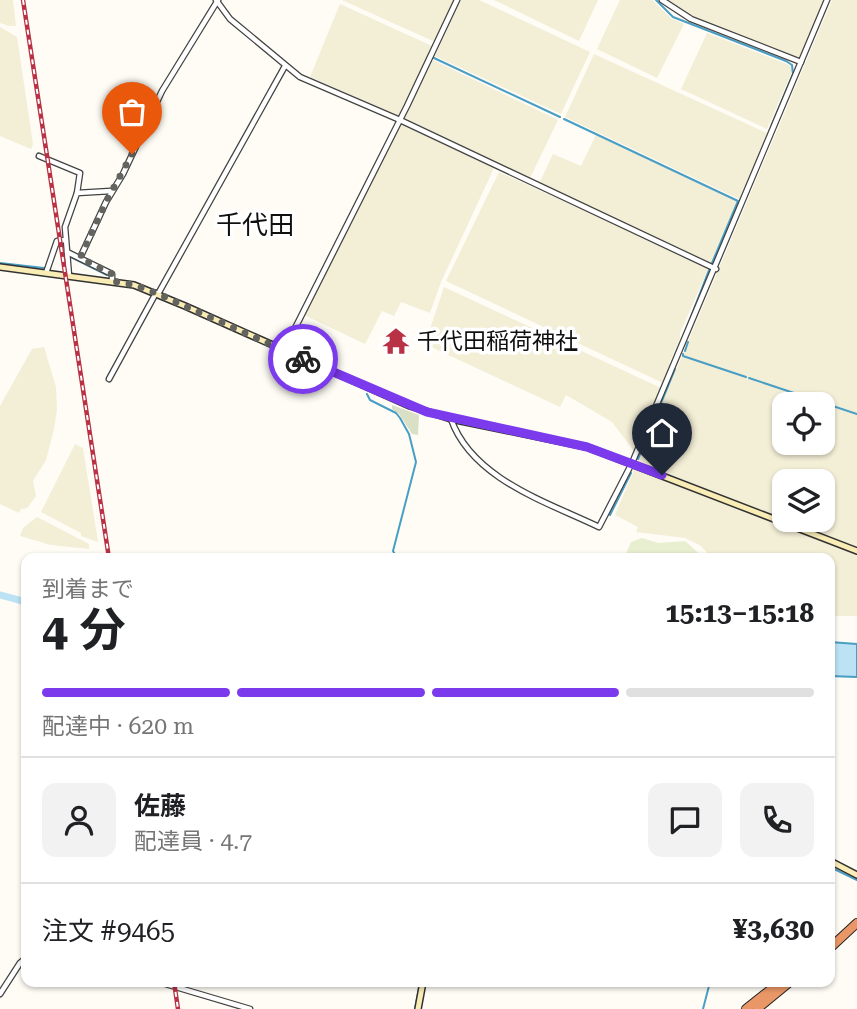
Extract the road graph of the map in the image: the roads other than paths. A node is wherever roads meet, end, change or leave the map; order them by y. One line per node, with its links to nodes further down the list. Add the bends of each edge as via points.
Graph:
1 (217, 0): 6 (street, via 230,19); 9 (street, via 162,91)
2 (457, 0): 7 (street)
3 (663, 0): 5 (street, via 691,19)
4 (827, 0): 5 (street)
5 (801, 62): 15 (street)
6 (285, 66): 7 (street, via 300,77); 19 (street)
7 (400, 120): 15 (street); 20 (street)
8 (39, 156): 10 (street, via 80,173)
9 (112, 191): 10 (street); 13 (street)
10 (77, 193): 11 (street, via 67,217)
11 (65, 240): 12 (street); 16 (street, via 57,241)
12 (66, 251): 13 (street); 17 (street)
13 (80, 258): 18 (street, via 112,274)
14 (0, 267): 16 (main road)
15 (716, 269): 23 (street)
16 (46, 273): 17 (main road)
17 (69, 276): 18 (main road)
18 (112, 281): 19 (main road)
19 (157, 294): 20 (main road); 21 (street)
20 (284, 351): 22 (main road)
21 (109, 379)
22 (451, 419): 23 (main road, via 556,439); 23 (street, via 485,466 526,492 599,527)
23 (632, 463): 24 (main road)
24 (857, 551)
25 (835, 864): 26 (main road)
26 (857, 875)
27 (856, 924): 28 (highway)
28 (835, 942)
29 (21, 962): 34 (street)
30 (176, 987): 35 (street)
31 (422, 987): 36 (main road)
32 (774, 987): 37 (highway)
33 (784, 987): 38 (highway)
34 (0, 994)
35 (250, 1009)
36 (418, 1009)
37 (746, 1009)
38 (757, 1009)

